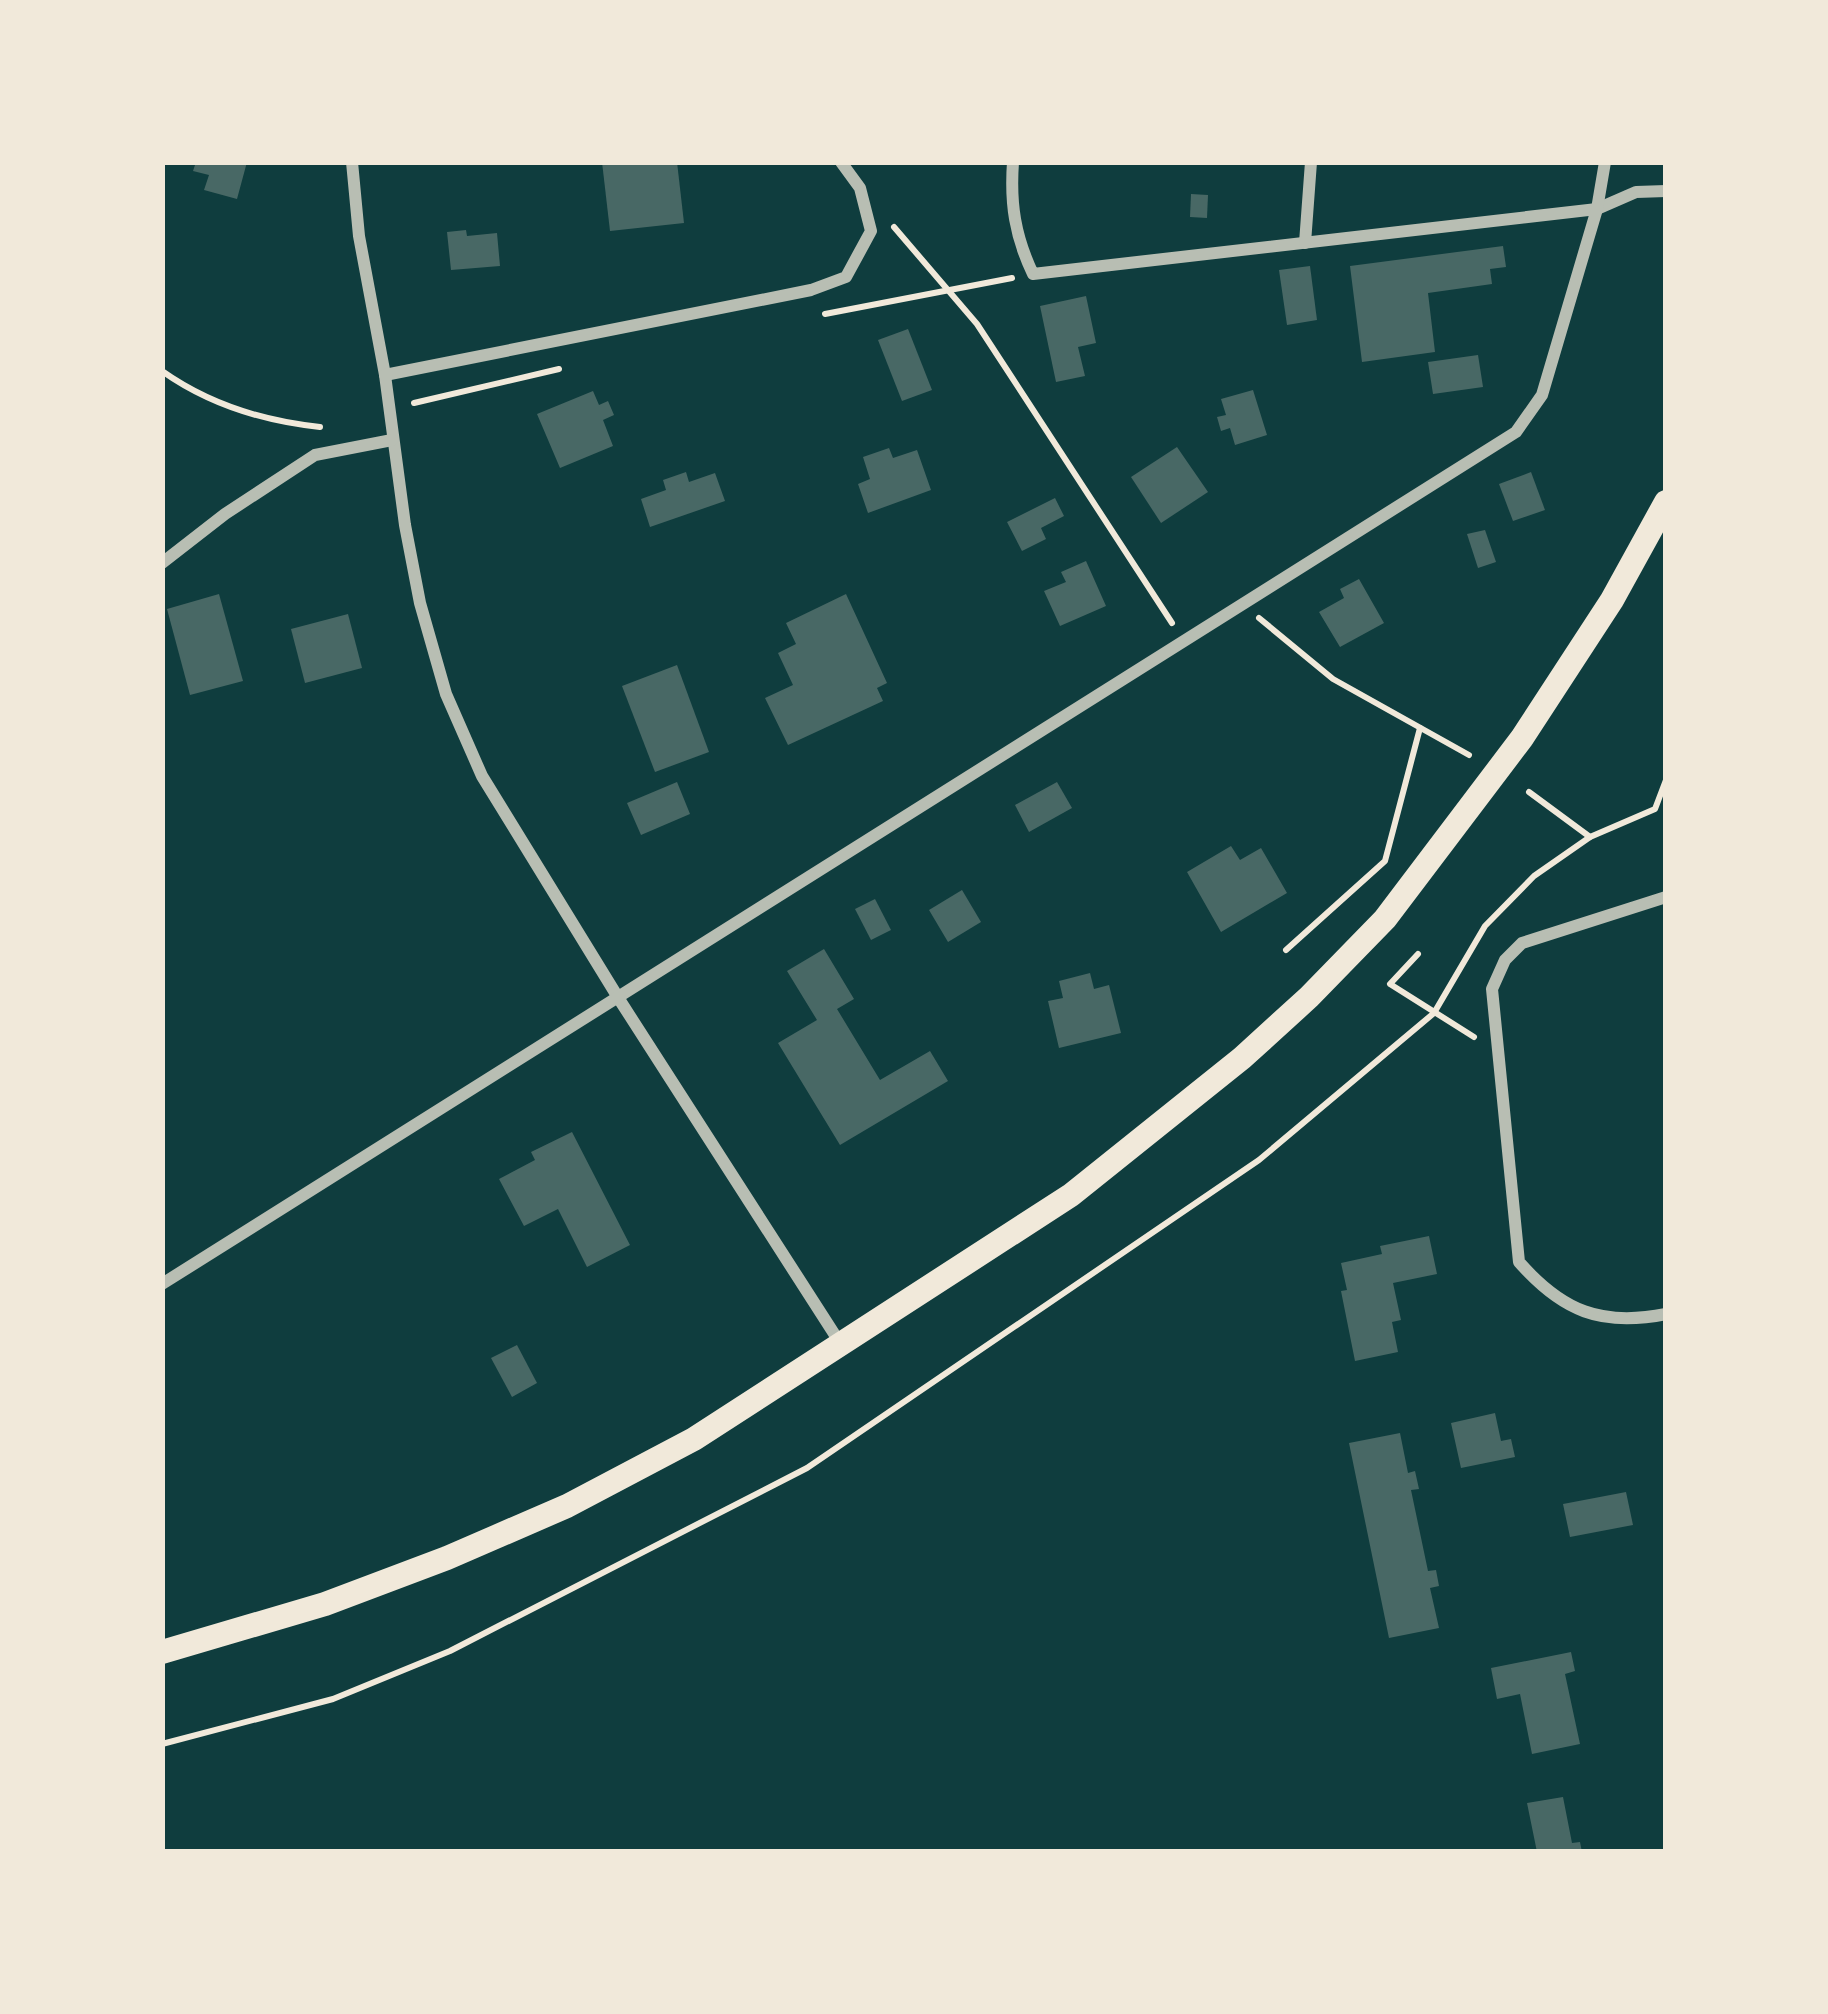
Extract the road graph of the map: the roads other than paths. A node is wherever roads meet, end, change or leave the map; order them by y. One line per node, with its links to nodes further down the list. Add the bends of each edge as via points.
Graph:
1 (352, 162): 9 (street)
2 (842, 162): 9 (street, via 860,188 871,231 846,277)
3 (1013, 162): 8 (street, via 1017,242 1033,274)
4 (1311, 162): 8 (street)
5 (1605, 162): 7 (street)
6 (1666, 191): 7 (street, via 1636,192)
7 (1597, 209): 8 (street); 14 (street, via 1542,395 1516,432)
8 (1305, 243)
9 (385, 376): 10 (street)
10 (392, 440): 12 (street, via 315,455); 14 (street, via 420,603 446,694 482,776)
11 (1666, 502): 17 (main road, via 1522,738 1385,919 1320,986 1071,1195)
12 (162, 563)
13 (1666, 897): 16 (street, via 1522,943 1492,989 1519,1262 1560,1300 1595,1317)
14 (619, 999): 15 (street); 17 (street)
15 (162, 1284)
16 (1666, 1314)
17 (842, 1346): 18 (main road, via 567,1506 325,1604)
18 (162, 1652)

